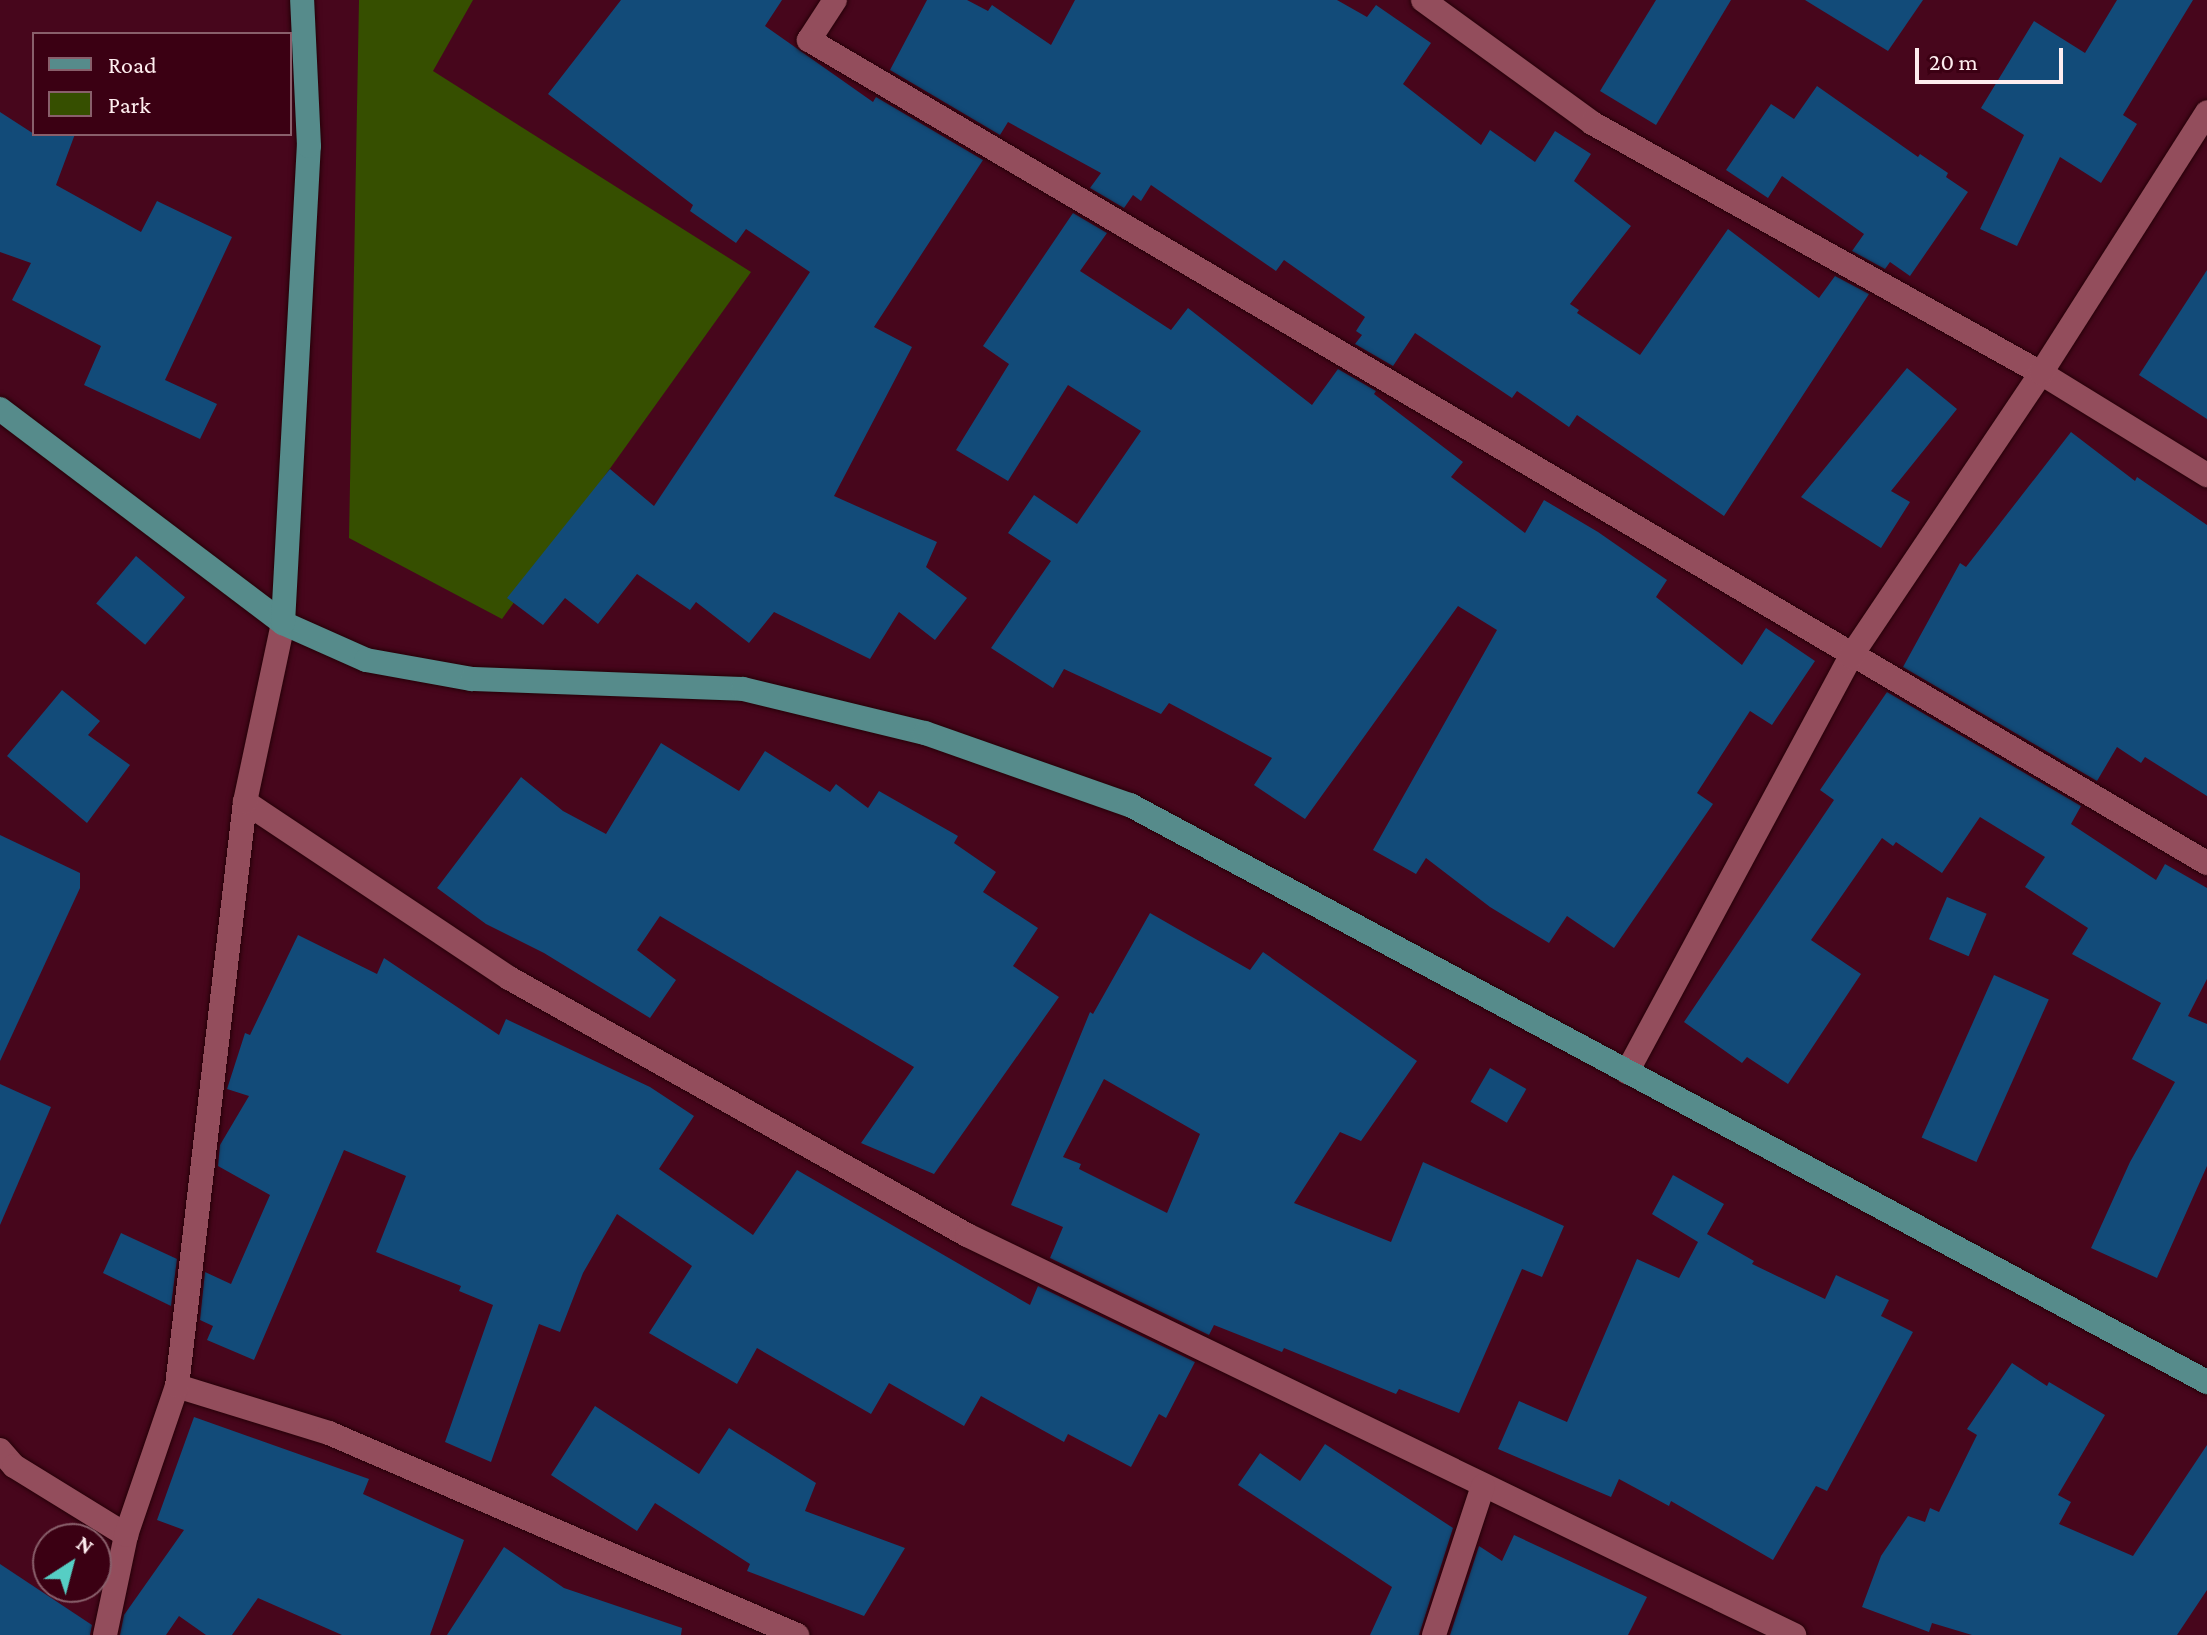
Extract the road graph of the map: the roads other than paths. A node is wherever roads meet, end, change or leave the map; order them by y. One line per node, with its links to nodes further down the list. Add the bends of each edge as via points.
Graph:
1 (302, 0): 8 (main road, via 309,146)
2 (835, 0): 9 (street, via 809,40)
3 (1423, 0): 5 (street, via 1592,123)
4 (2207, 112): 5 (street)
5 (2041, 373): 7 (street); 9 (street)
6 (0, 409): 8 (main road)
7 (2207, 475)
8 (283, 623): 10 (street); 12 (main road, via 366,660 472,679 743,689 925,733 1130,805)
9 (1851, 656): 11 (street); 12 (street)
10 (245, 802): 14 (street); 16 (street, via 509,978 967,1235)
11 (2207, 863)
12 (1627, 1072): 13 (main road)
13 (2207, 1382)
14 (177, 1386): 17 (street); 19 (street, via 329,1433)
15 (0, 1450): 17 (street, via 14,1466)
16 (1483, 1486): 20 (street); 21 (street)
17 (126, 1535): 18 (street)
18 (105, 1635)
19 (797, 1635)
20 (1434, 1635)
21 (1794, 1635)

